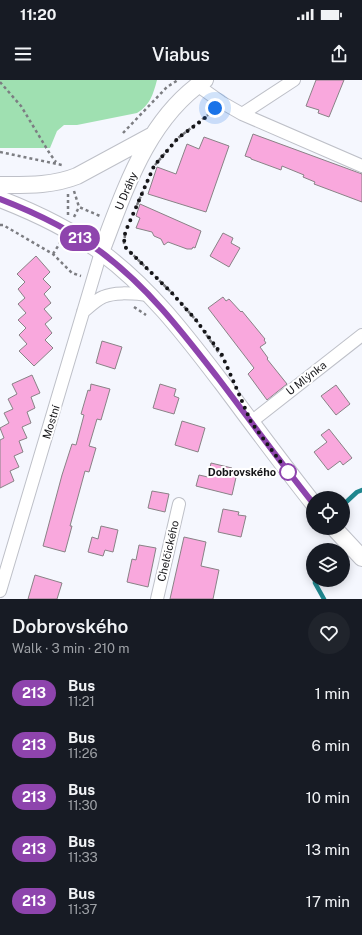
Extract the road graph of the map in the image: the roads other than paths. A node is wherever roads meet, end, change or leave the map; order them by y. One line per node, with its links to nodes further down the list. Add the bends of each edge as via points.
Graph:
1 (294, 80): 3 (street)
2 (201, 82): 3 (street, U Dráhy, via 221,102); 4 (street, U Dráhy, via 179,101)
3 (242, 114): 5 (street, U Dráhy)
4 (151, 136): 6 (street, U Dráhy, via 78,176 67,174 52,183); 8 (street, U Dráhy, via 136,165)
5 (362, 166)
6 (0, 185)
7 (0, 199): 8 (street, via 68,230)
8 (101, 252): 9 (street); 10 (street, Mostní)
9 (150, 295): 10 (street, via 110,295 103,297); 12 (street, via 184,333)
10 (83, 312): 17 (street, Mostní)
11 (362, 335): 12 (street, U Mlýnka)
12 (251, 422): 13 (street)
13 (306, 494)
14 (179, 504): 18 (street, Chelčického)
15 (341, 535): 16 (street)
16 (362, 558)
17 (0, 591)
18 (157, 599)

